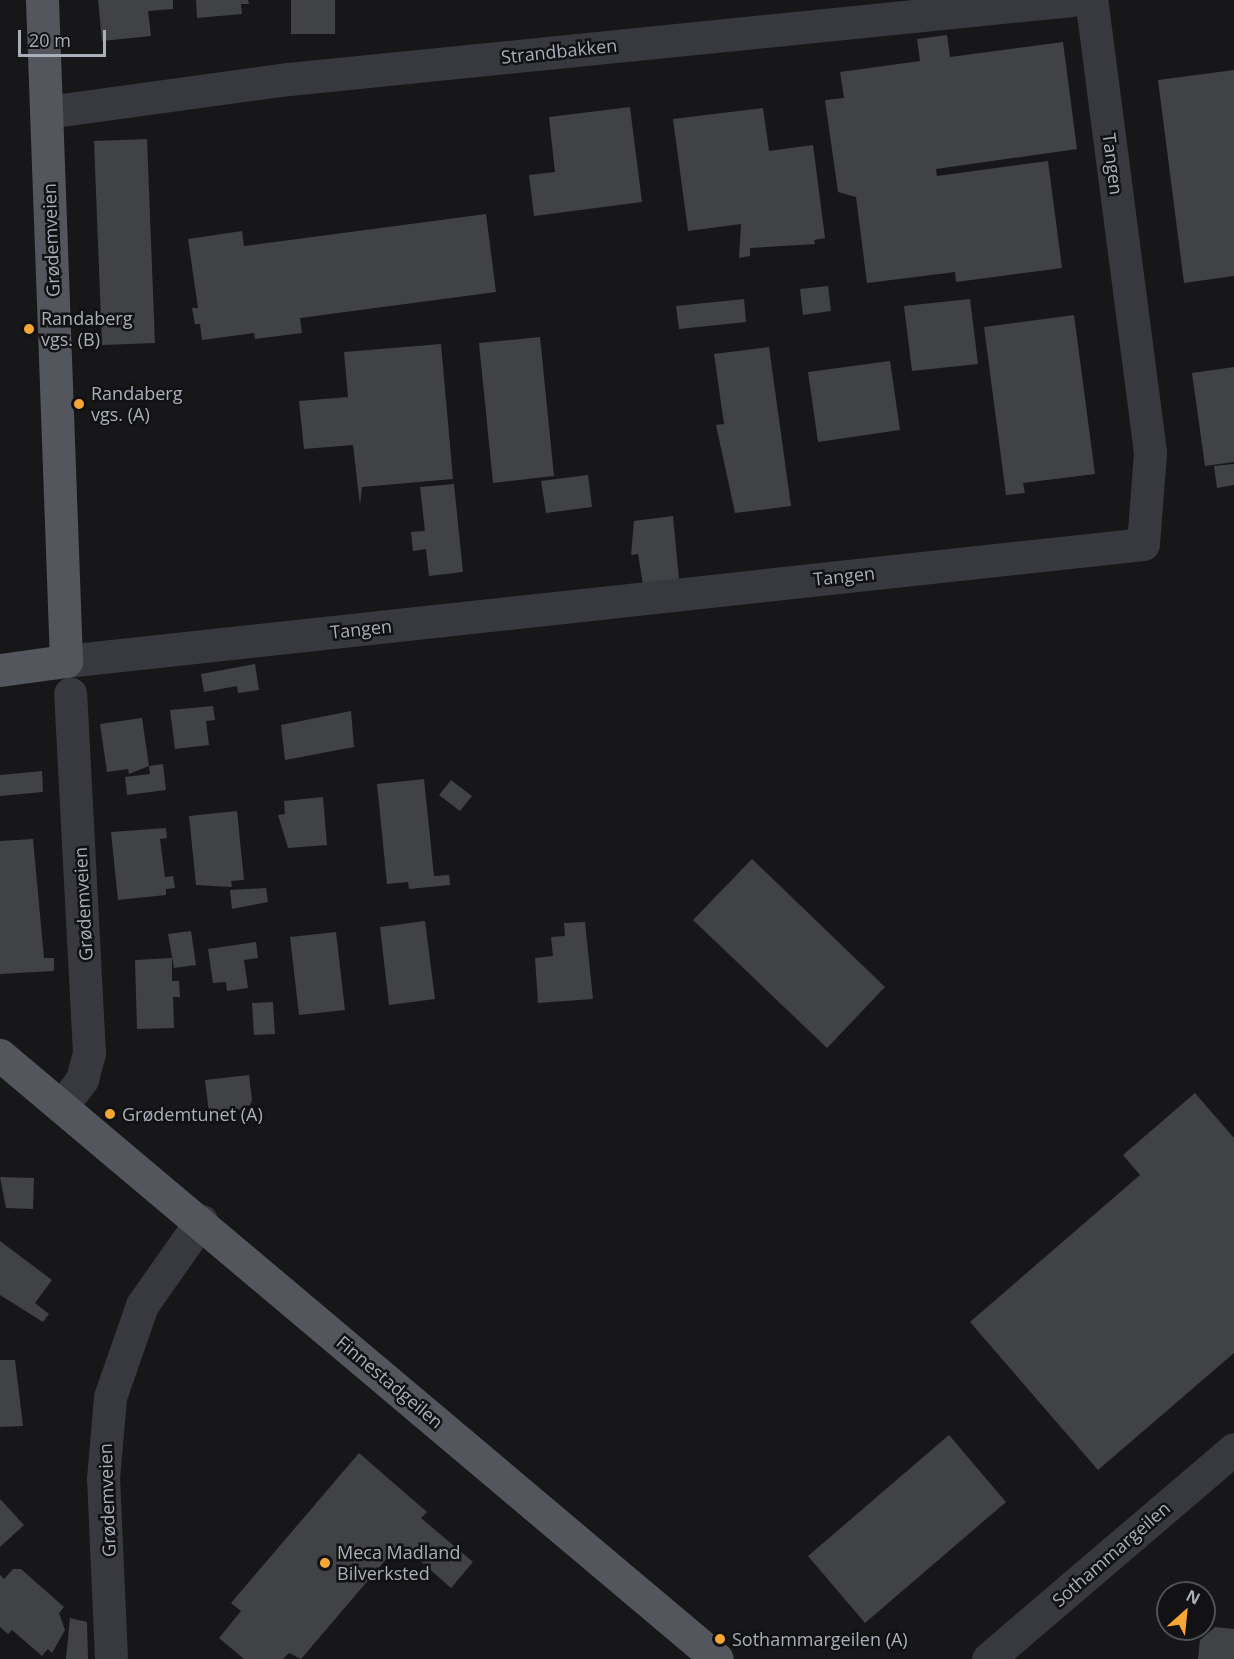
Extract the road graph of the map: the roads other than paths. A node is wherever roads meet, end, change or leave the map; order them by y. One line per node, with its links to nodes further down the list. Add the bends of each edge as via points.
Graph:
1 (42, 0): 4 (main road, Grødemveien)
2 (1072, 0): 4 (street, Strandbakken, via 289,79)
3 (1091, 0): 5 (street, Tangen, via 1150,452 1143,544)
4 (47, 112): 5 (main road, Grødemveien)
5 (66, 661): 6 (main road, Tangen)
6 (0, 670)
7 (70, 694): 10 (street, Grødemveien, via 89,1053 82,1079)
8 (0, 1055): 10 (main road, Finnestadgeilen)
9 (0, 1065): 10 (main road, Finnestadgeilen)
10 (62, 1106): 11 (main road, Finnestadgeilen)
11 (201, 1221): 13 (street, Grødemveien, via 142,1305 110,1397 103,1479); 14 (main road, Finnestadgeilen)
12 (1234, 1449): 15 (street, Sothammargeilen)
13 (111, 1659)
14 (717, 1659)
15 (988, 1659)

